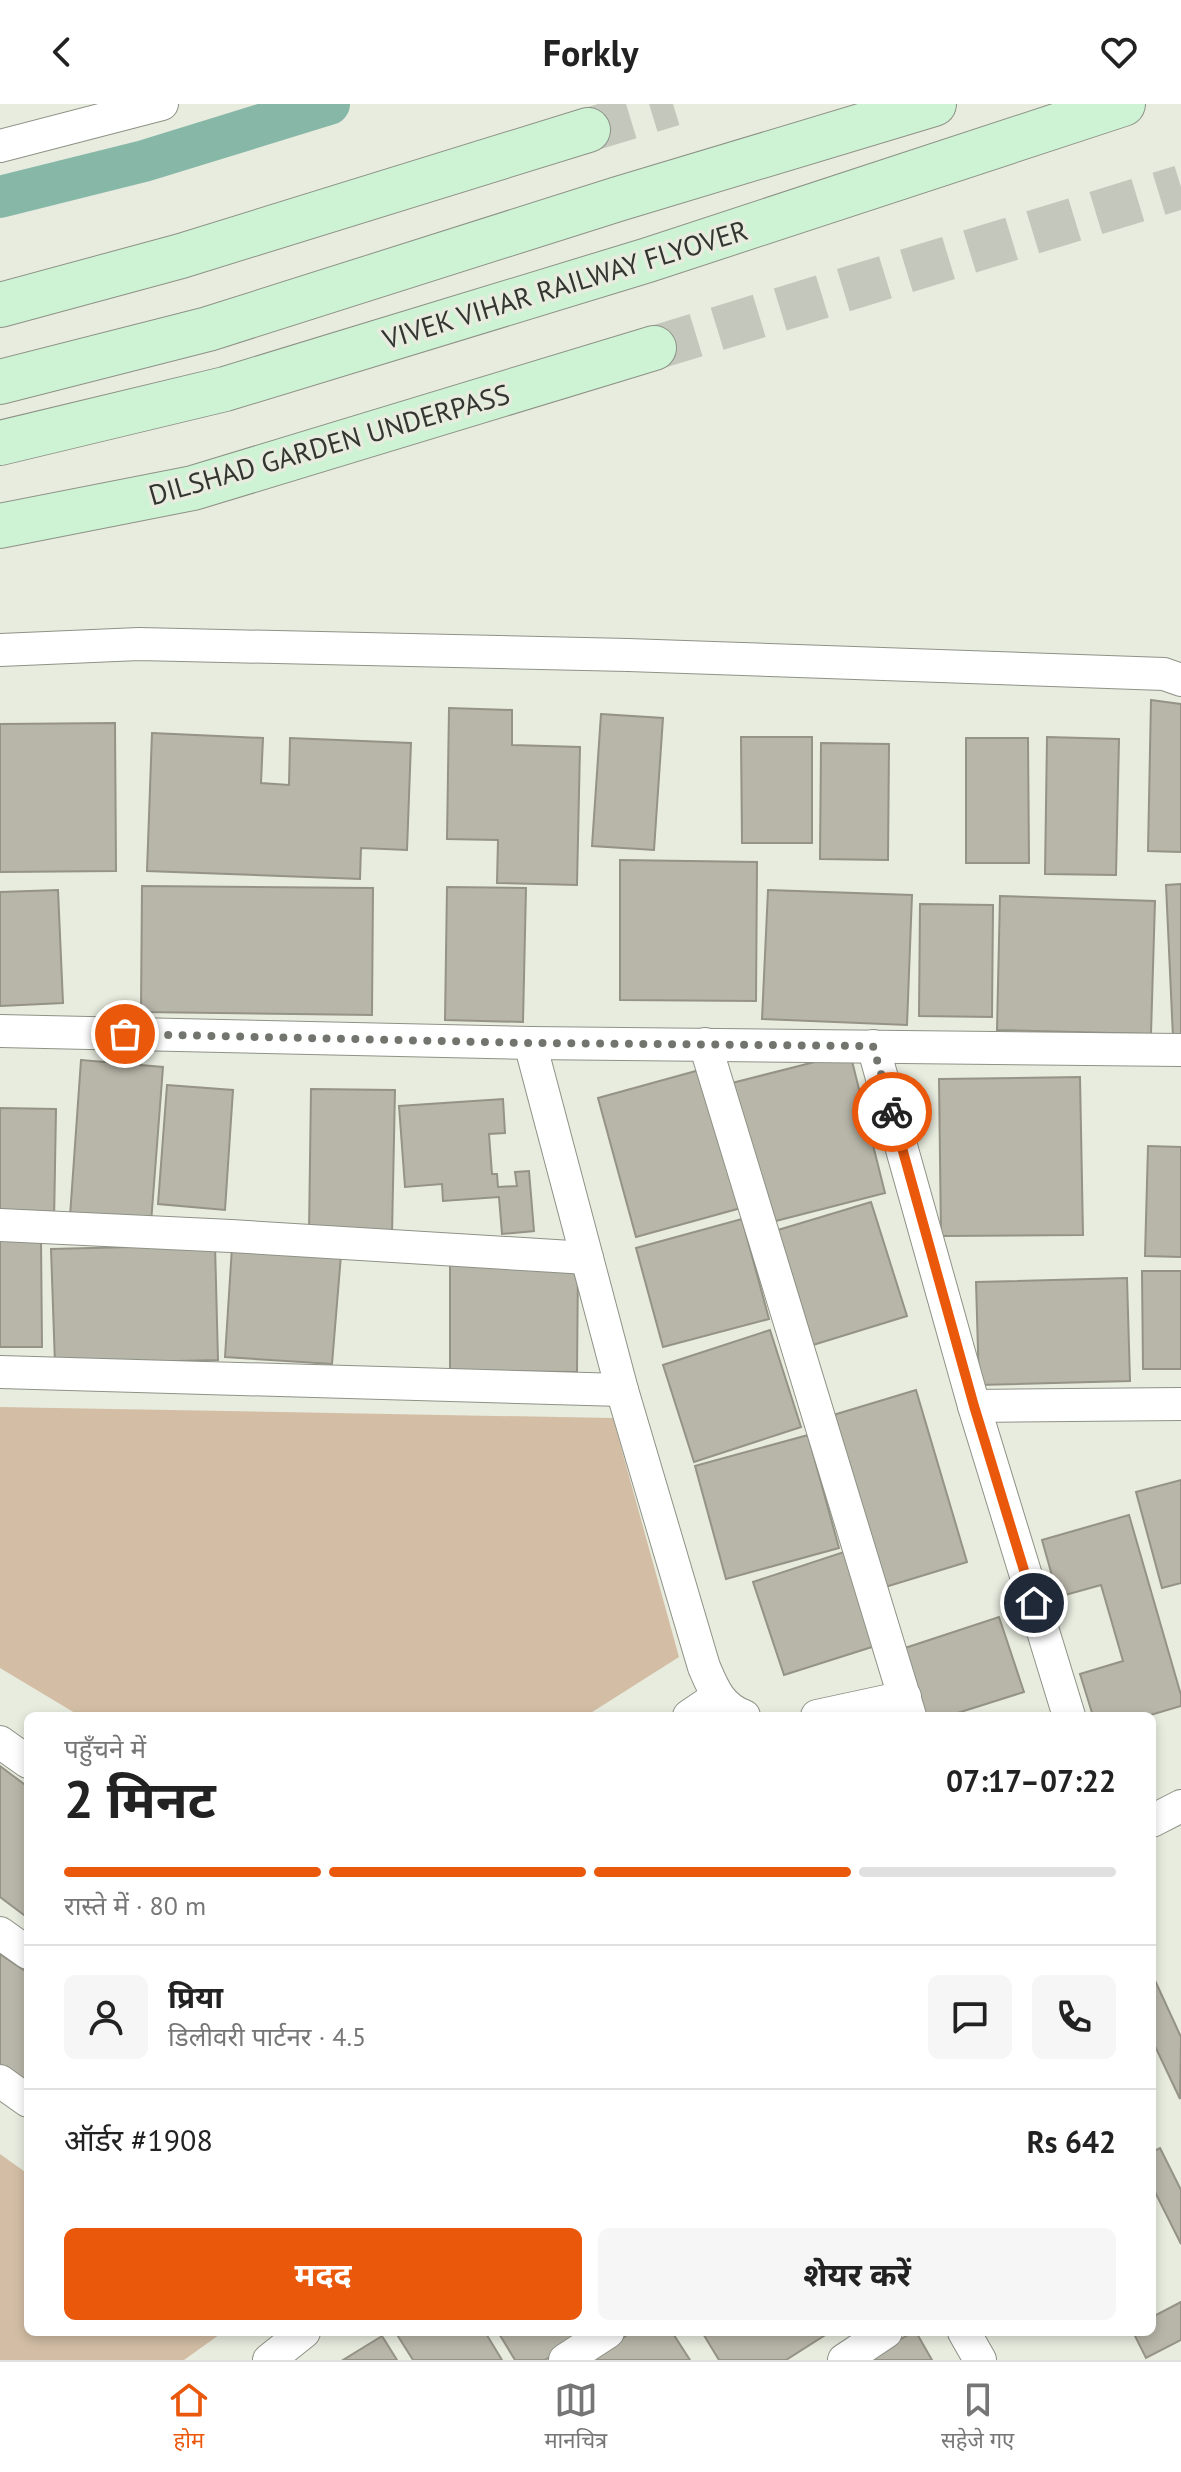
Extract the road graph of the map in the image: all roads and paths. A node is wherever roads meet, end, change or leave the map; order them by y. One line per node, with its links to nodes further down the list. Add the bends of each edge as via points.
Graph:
1 (162, 104): 5 (street)
2 (934, 104): 8 (main road, via 208,329)
3 (1123, 104): 9 (main road, VIVEK VIHAR RAILWAY FLYOVER, via 648,260 225,389)
4 (588, 130): 6 (main road, via 181,256)
5 (0, 146)
6 (0, 305)
7 (654, 348): 10 (main road, DILSHAD GARDEN UNDERPASS, via 193,488)
8 (0, 382)
9 (0, 443)
10 (0, 526)
11 (0, 650): 12 (street, via 139,644 628,655 1164,674)
12 (1181, 680)
13 (0, 1031): 14 (street)
14 (530, 1043): 15 (street); 19 (street)
15 (705, 1044): 16 (street); 25 (street)
16 (873, 1046): 17 (street); 23 (street)
17 (1181, 1050)
18 (0, 1225): 19 (street)
19 (587, 1258): 21 (street)
20 (0, 1372): 21 (street)
21 (622, 1390): 24 (street)
22 (1181, 1404): 23 (street)
23 (974, 1406): 29 (street)
24 (717, 1697): 26 (street); 27 (street)
25 (907, 1707): 28 (street)
26 (695, 1712)
27 (734, 1712)
28 (857, 1712)
29 (1068, 1712)
30 (0, 1742): 31 (street)
31 (24, 1759)
32 (1181, 1806): 33 (street)
33 (1156, 1819)
34 (0, 1933): 35 (street)
35 (24, 1950)
36 (0, 2081): 37 (street)
37 (24, 2098)
38 (299, 2336): 42 (street)
39 (602, 2336): 43 (street)
40 (880, 2336): 44 (street)
41 (966, 2336): 45 (street)
42 (269, 2360)
43 (565, 2360)
44 (844, 2360)
45 (980, 2360)

